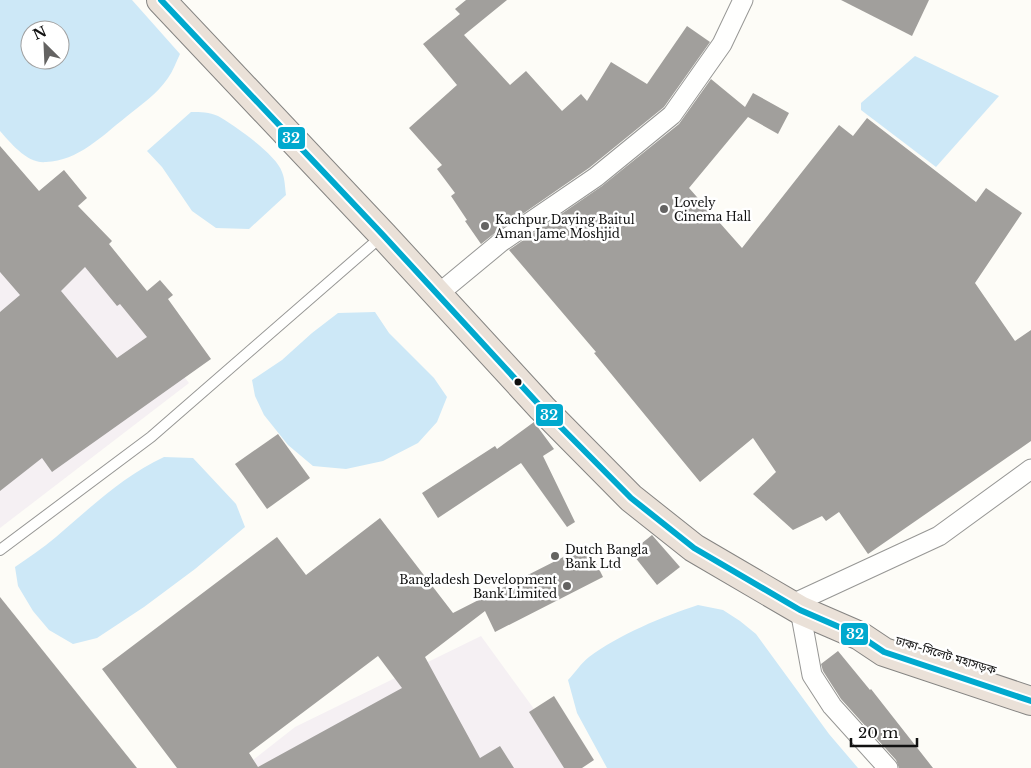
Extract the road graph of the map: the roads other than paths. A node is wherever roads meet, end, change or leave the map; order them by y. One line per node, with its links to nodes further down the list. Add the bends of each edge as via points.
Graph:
1 (161, 0): 3 (highway, ঢাকা-সিলেট মহাসড়ক)
2 (743, 0): 4 (street, via 722,44 672,115 596,177 501,242)
3 (383, 235): 4 (highway, ঢাকা-সিলেট মহাসড়ক); 6 (lane, via 152,436)
4 (437, 295): 7 (highway, ঢাকা-সিলেট মহাসড়ক, via 631,498 694,548)
5 (1031, 470): 7 (street, via 939,536)
6 (0, 550)
7 (795, 608): 8 (highway, ঢাকা-সিলেট মহাসড়ক); 11 (street, via 812,675 832,706)
8 (860, 636): 9 (highway, ঢাকা-সিলেট মহাসড়ক, via 889,637); 10 (highway, ঢাকা-সিলেট মহাসড়ক, via 884,652)
9 (1031, 681)
10 (1031, 701)
11 (888, 768)

